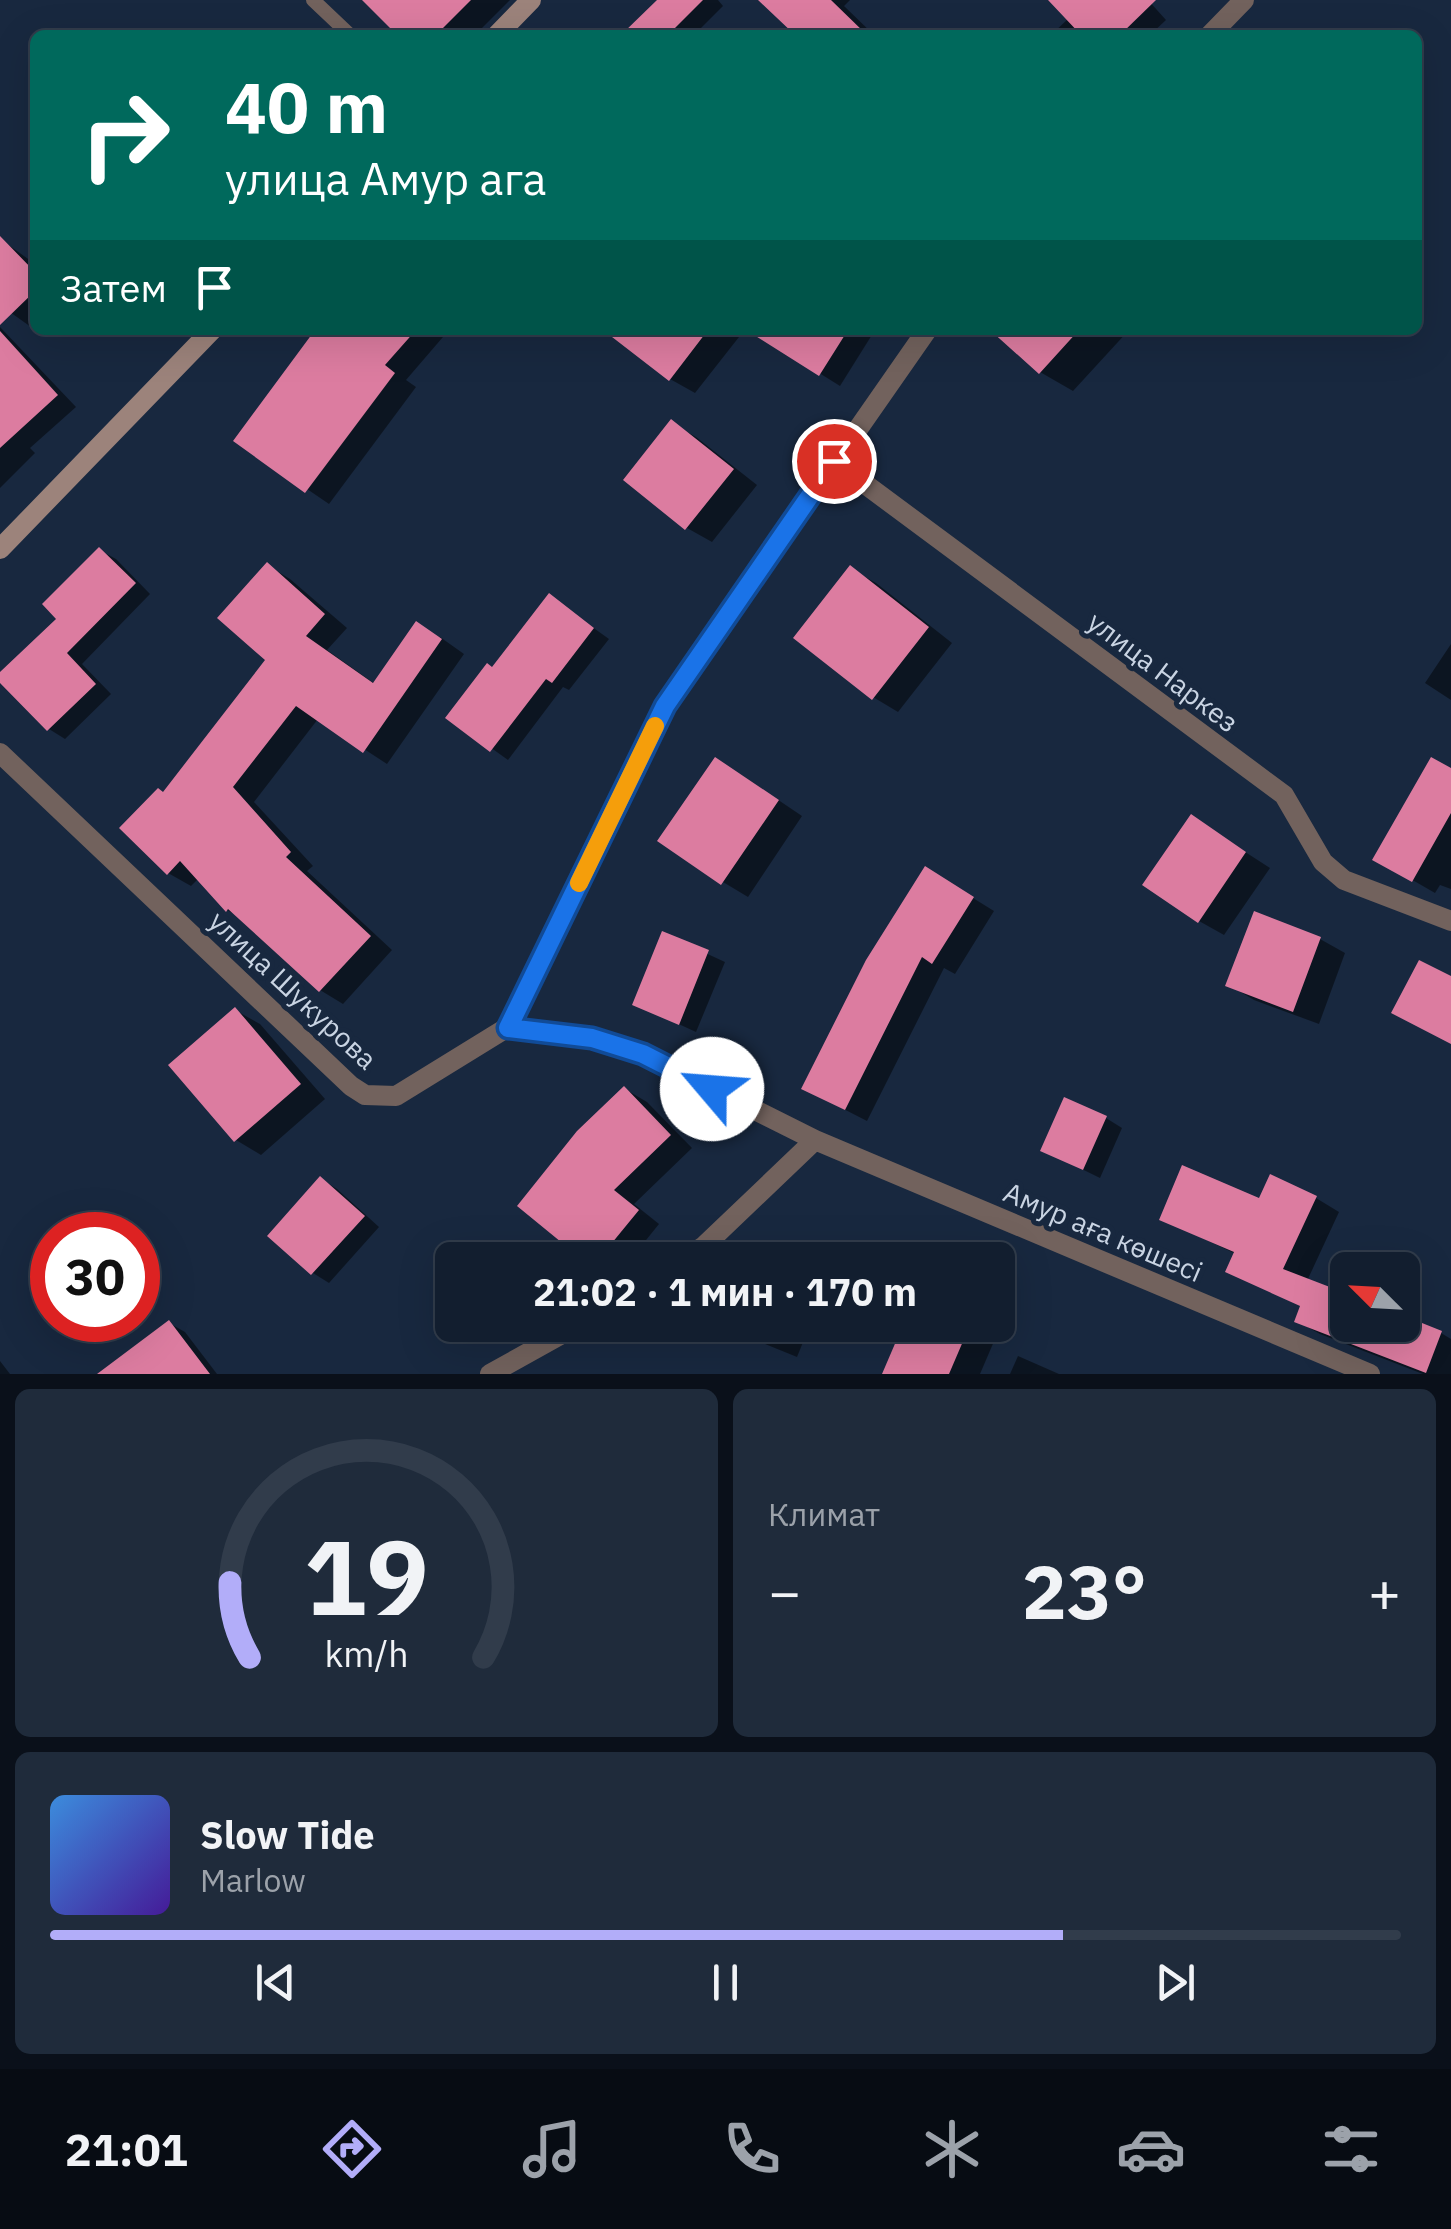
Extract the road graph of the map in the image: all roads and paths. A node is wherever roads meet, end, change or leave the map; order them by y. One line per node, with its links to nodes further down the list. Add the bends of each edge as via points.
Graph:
1 (314, 0): 4 (lane)
2 (531, 0): 5 (main road)
3 (1244, 0): 6 (street)
4 (345, 30)
5 (502, 30)
6 (1215, 30)
7 (207, 335): 10 (main road)
8 (923, 335): 9 (street)
9 (834, 461): 12 (street, улица Наркез, via 1284,795 1323,862 1344,880); 13 (street, via 665,706)
10 (0, 549)
11 (0, 753): 13 (street, улица Шукурова, via 365,1095 396,1096)
12 (1451, 921)
13 (508, 1028): 14 (street, via 592,1038 643,1054)
14 (815, 1140): 15 (street); 18 (street, Амур аға көшесі)
15 (708, 1242)
16 (547, 1342): 17 (street)
17 (490, 1374)
18 (1370, 1374)

